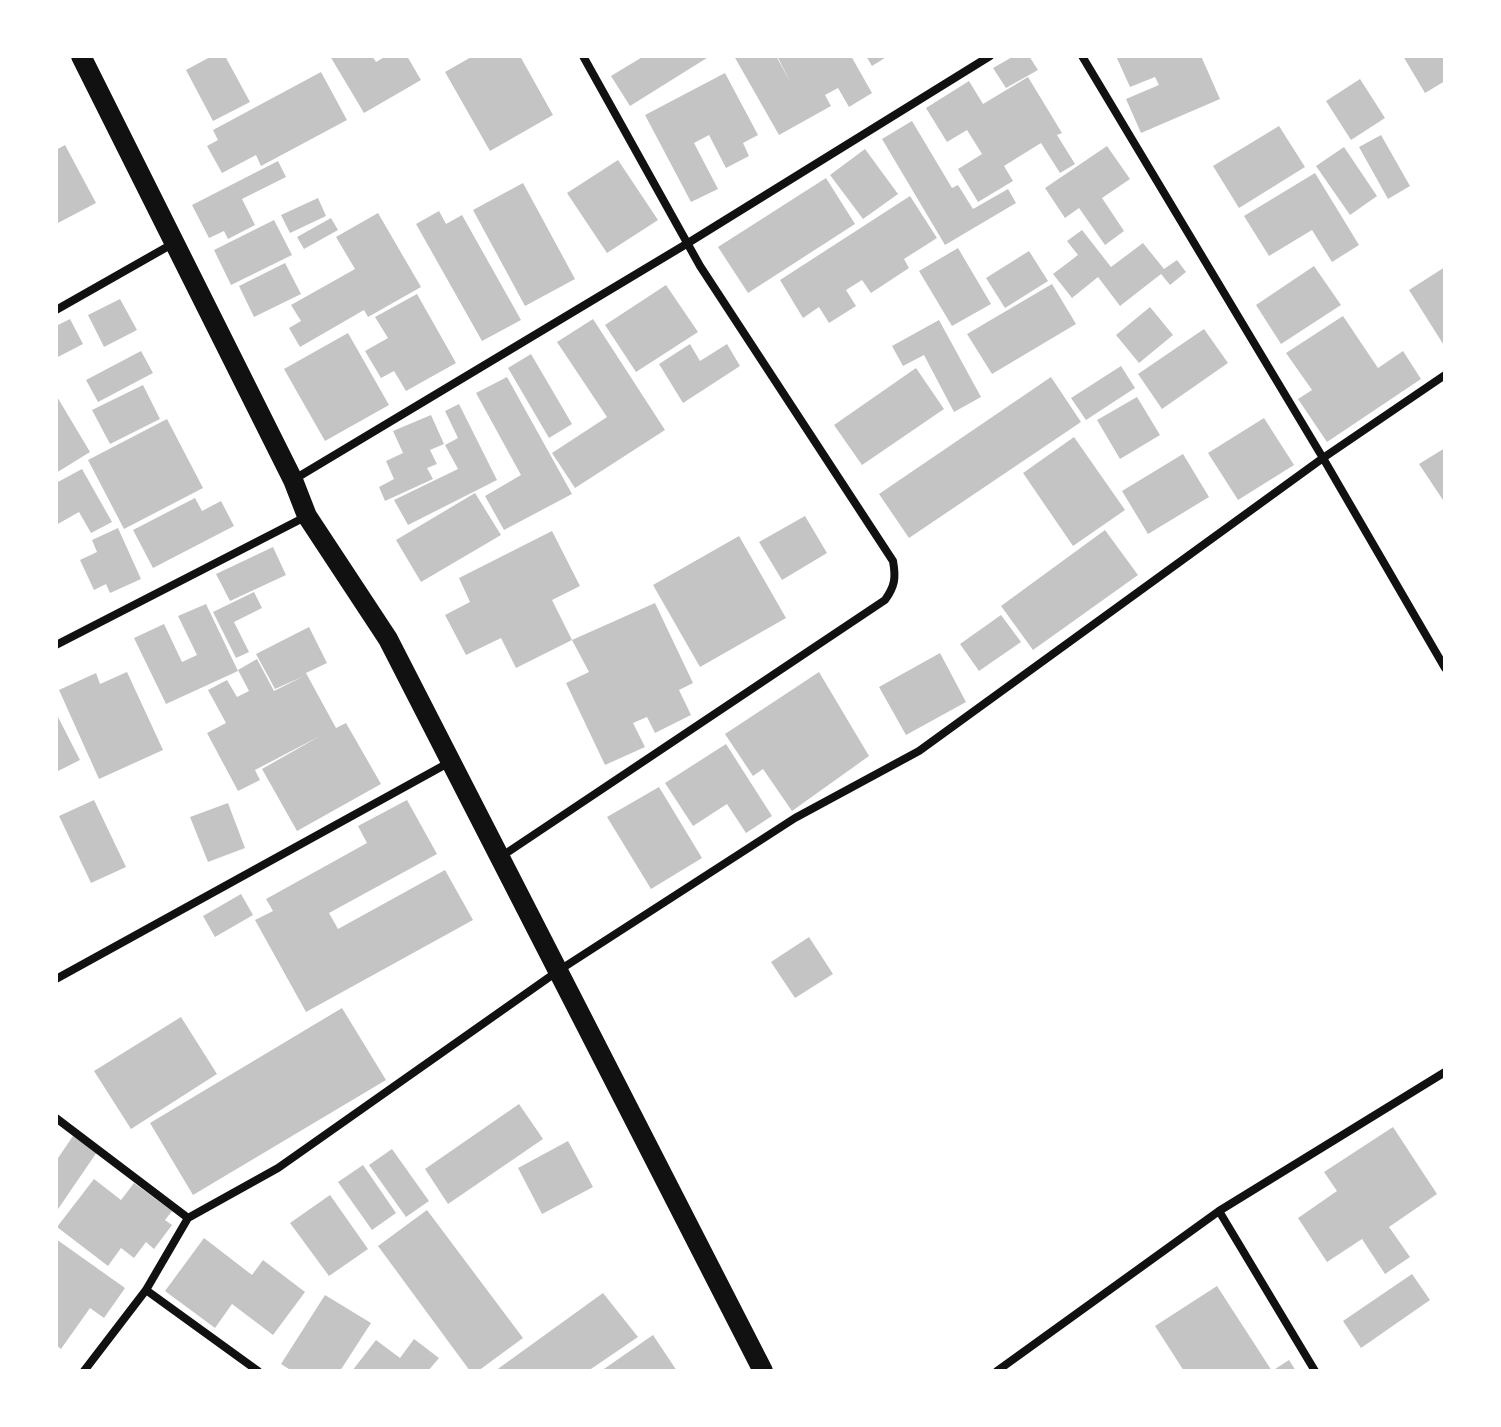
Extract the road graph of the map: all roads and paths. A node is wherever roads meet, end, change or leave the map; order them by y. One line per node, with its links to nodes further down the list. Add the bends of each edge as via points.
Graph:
1 (81, 56): 5 (main road)
2 (583, 56): 6 (street)
3 (990, 56): 6 (street)
4 (1082, 56): 9 (street)
5 (174, 243): 7 (street); 10 (main road)
6 (688, 243): 10 (street); 15 (street, via 893,561 895,586 885,600)
7 (56, 310)
8 (1445, 375): 9 (street)
9 (1323, 458): 13 (street); 16 (street, via 919,751 795,818)
10 (293, 480): 11 (main road)
11 (307, 516): 12 (street); 14 (main road, via 388,639)
12 (56, 645)
13 (1445, 668)
14 (450, 762): 15 (main road); 17 (street)
15 (499, 859): 16 (main road)
16 (558, 971): 21 (street, via 278,1168); 25 (main road)
17 (56, 979)
18 (1445, 1072): 20 (street)
19 (56, 1118): 21 (street)
20 (1219, 1211): 26 (street); 27 (street)
21 (188, 1218): 22 (street)
22 (146, 1290): 23 (street); 24 (street)
23 (84, 1371)
24 (258, 1371)
25 (763, 1371)
26 (997, 1371)
27 (1315, 1371)

